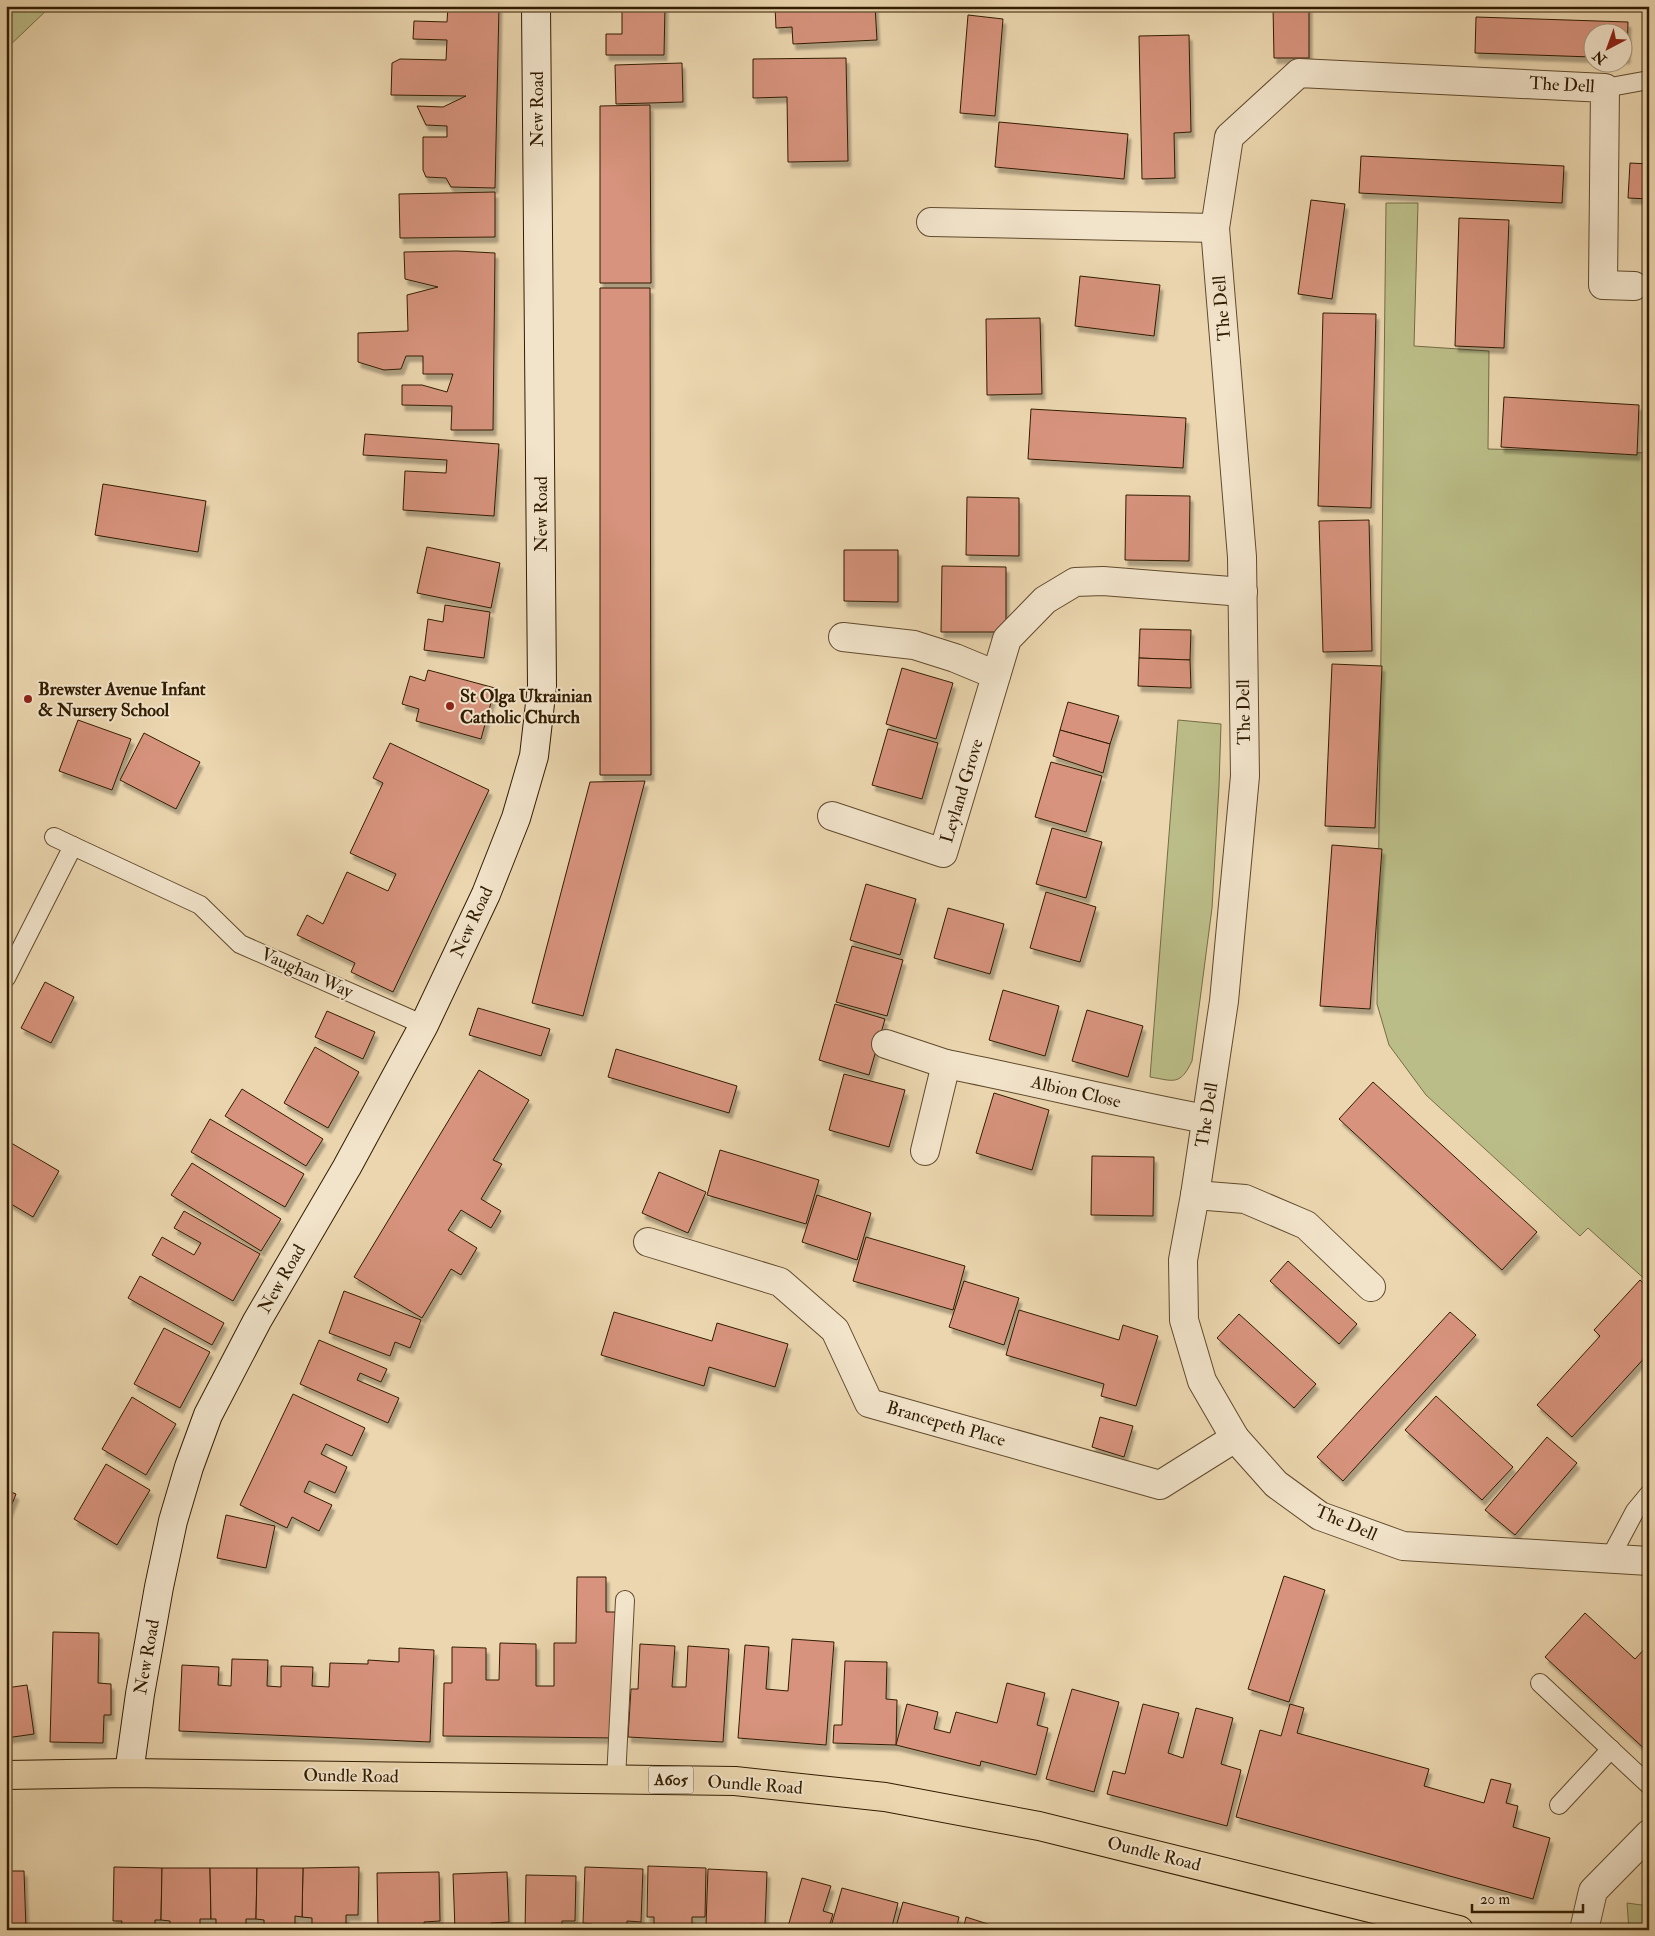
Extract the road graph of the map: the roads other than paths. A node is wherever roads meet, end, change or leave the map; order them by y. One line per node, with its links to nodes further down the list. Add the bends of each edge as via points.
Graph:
1 (536, 6): 14 (street, New Road, via 542,686 534,756 512,827 486,894)
2 (1649, 80): 3 (lane)
3 (1605, 88): 5 (street, The Dell, via 1299,73 1229,137); 6 (street, The Dell, via 1603,285)
4 (931, 222): 5 (street)
5 (1215, 228): 7 (street, The Dell, via 1242,558)
6 (1634, 286)
7 (1242, 592): 9 (street, Leyland Grove, via 1104,581 1075,582 1045,600 1007,639); 17 (street, The Dell, via 1245,776 1224,1001)
8 (843, 637): 9 (street, via 914,645)
9 (996, 675): 10 (street, Leyland Grove, via 943,852)
10 (832, 816)
11 (54, 837): 12 (lane, Vaughan Way)
12 (73, 846): 13 (lane); 14 (lane, Vaughan Way, via 200,905 240,944)
13 (6, 978)
14 (424, 1025): 29 (street, New Road, via 347,1167 257,1321 208,1415 173,1522 140,1694)
15 (886, 1044): 16 (street, Albion Close)
16 (946, 1064): 17 (street, Albion Close); 18 (street)
17 (1206, 1119): 19 (street, The Dell)
18 (925, 1151)
19 (1195, 1195): 21 (street, via 1245,1199 1306,1225); 22 (street, The Dell, via 1183,1260 1184,1320 1202,1382)
20 (648, 1242): 22 (street, Brancepeth Place, via 780,1282 835,1330 869,1403 1160,1485)
21 (1371, 1287)
22 (1235, 1438): 24 (street, The Dell, via 1276,1484 1320,1516 1403,1546)
23 (1649, 1494): 24 (lane, via 1635,1511)
24 (1610, 1558): 25 (street, The Dell)
25 (1649, 1561)
26 (625, 1600): 31 (lane)
27 (1540, 1682): 28 (lane)
28 (1611, 1749): 32 (lane); 33 (lane)
29 (129, 1773): 30 (main road, Oundle Road / A605); 31 (main road, Oundle Road / A605)
30 (6, 1775)
31 (616, 1779): 35 (main road, Oundle Road / A605, via 735,1781 885,1797 1039,1826)
32 (1649, 1785)
33 (1559, 1805)
34 (1649, 1834): 36 (street, via 1593,1891)
35 (1459, 1930)
36 (1584, 1930)

